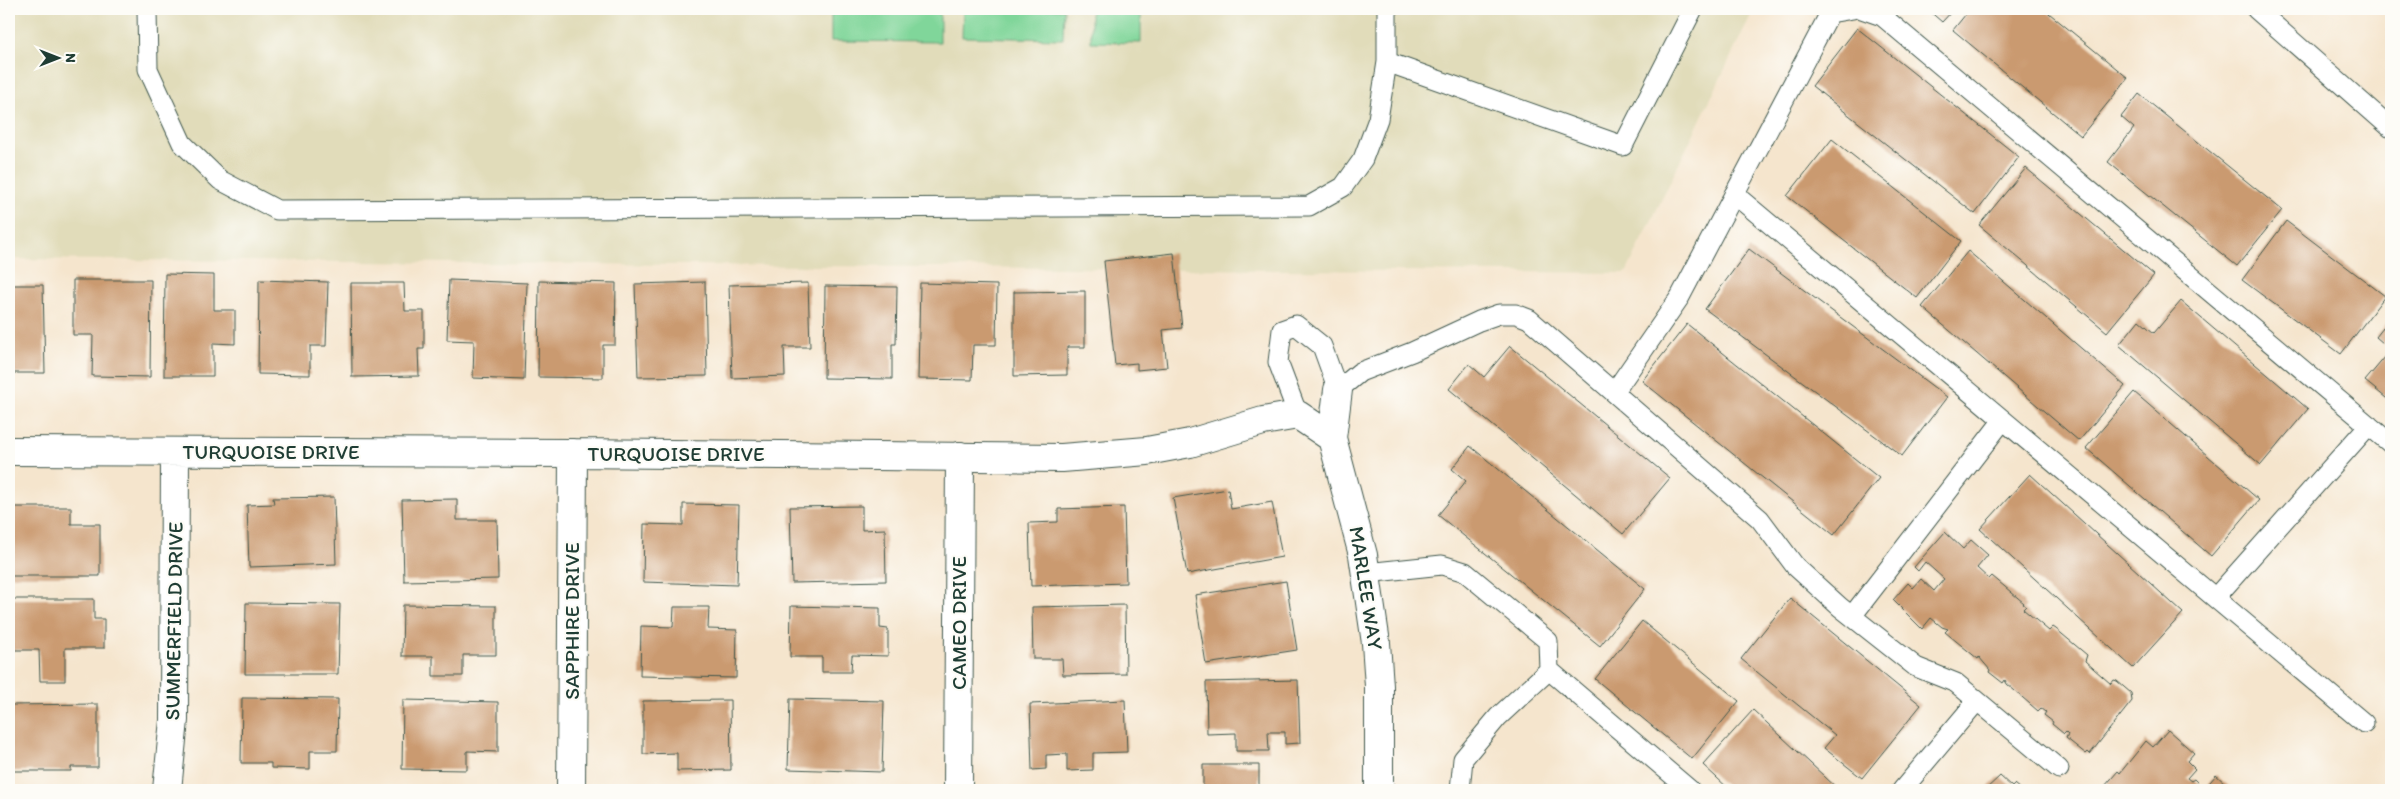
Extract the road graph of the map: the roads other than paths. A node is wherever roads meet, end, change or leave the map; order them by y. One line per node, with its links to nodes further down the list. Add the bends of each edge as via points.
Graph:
1 (147, 9): 7 (lane, via 148,69 182,143 220,180 277,210 1309,206 1343,187 1363,159 1378,119)
2 (1388, 9): 7 (lane)
3 (1693, 9): 7 (lane, via 1623,146)
4 (1853, 9): 9 (lane, via 1830,13)
5 (1862, 9): 14 (lane, via 1882,16)
6 (2256, 9): 8 (lane)
7 (1387, 62)
8 (2391, 128)
9 (1734, 194): 11 (lane, via 1680,297); 13 (lane)
10 (1338, 390): 11 (lane, via 1360,372 1479,321 1499,314 1516,314 1542,328); 12 (lane, via 1322,346 1296,325 1282,330 1278,362); 15 (street, MARLEE WAY)
11 (1615, 391): 23 (lane, via 1760,519 1795,566)
12 (1298, 415): 15 (street); 20 (street, TURQUOISE DRIVE, via 1147,451 1062,458)
13 (2003, 420): 22 (lane); 23 (lane)
14 (2370, 425): 16 (lane); 22 (lane)
15 (1332, 438): 21 (street, MARLEE WAY)
16 (2391, 444)
17 (9, 451): 18 (street, TURQUOISE DRIVE)
18 (175, 452): 19 (street, TURQUOISE DRIVE); 28 (street, SUMMERFIELD DRIVE, via 174,720)
19 (574, 453): 20 (street, TURQUOISE DRIVE); 29 (street, SAPPHIRE DRIVE)
20 (960, 456): 30 (street, CAMEO DRIVE)
21 (1366, 573): 24 (lane, via 1442,565 1465,572 1548,641); 31 (street, MARLEE WAY, via 1379,686)
22 (2215, 598): 26 (lane)
23 (1852, 616): 25 (lane, via 1916,667 1956,683)
24 (1549, 670): 32 (lane, via 1498,717 1463,760); 33 (lane)
25 (1978, 701): 27 (lane); 34 (lane)
26 (2364, 723)
27 (2059, 769)
28 (167, 790)
29 (571, 790)
30 (958, 790)
31 (1379, 790)
32 (1460, 790)
33 (1690, 790)
34 (1902, 790)

